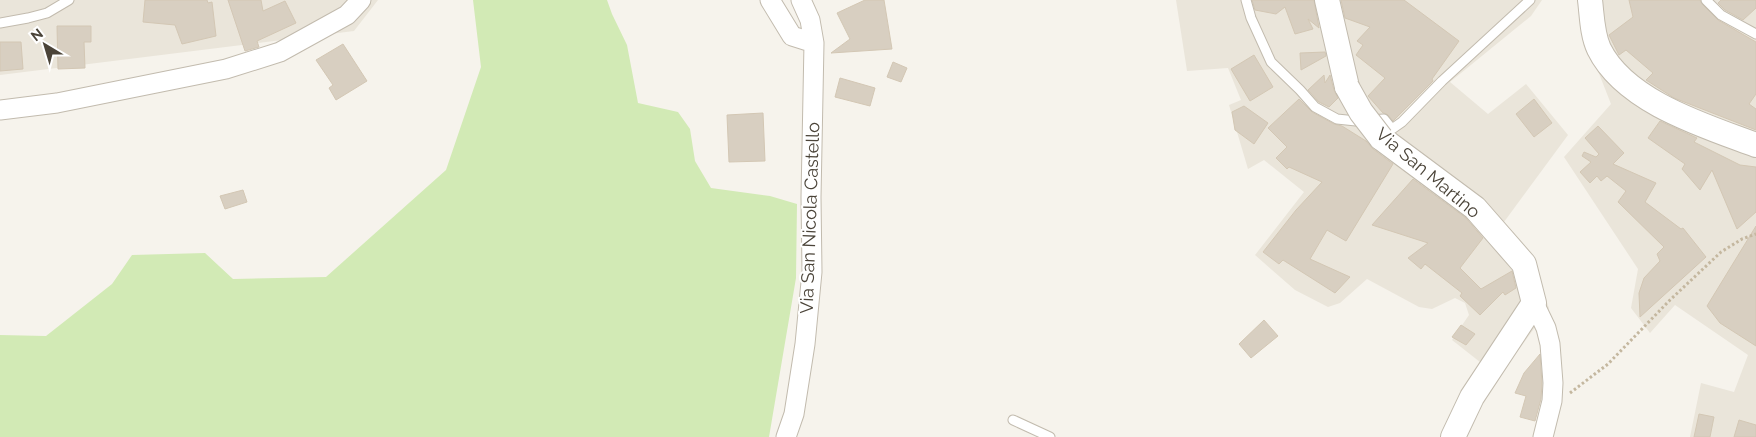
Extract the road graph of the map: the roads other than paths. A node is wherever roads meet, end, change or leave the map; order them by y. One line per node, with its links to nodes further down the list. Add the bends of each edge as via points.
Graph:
1 (69, 0): 10 (lane, via 47,13)
2 (361, 0): 13 (street, via 347,14 280,52 226,69 57,103)
3 (770, 0): 12 (street, via 792,36)
4 (801, 0): 12 (street, Via San Nicola Castello, via 810,20)
5 (1246, 0): 7 (lane, via 1271,62 1315,107 1337,118 1384,119 1392,129)
6 (1327, 0): 15 (street, Via San Martino, bridge, via 1347,87 1360,112 1381,138 1475,208 1524,264)
7 (1530, 0)
8 (1590, 0): 14 (street, via 1599,49 1609,64 1638,92 1680,116)
9 (1706, 0): 11 (lane, via 1721,15)
10 (0, 23)
11 (1756, 34)
12 (814, 43): 17 (street, Via San Nicola Castello, via 812,272 794,414)
13 (0, 110)
14 (1756, 145)
15 (1534, 303): 19 (street, via 1472,397); 20 (street, via 1550,344 1553,383)
16 (1014, 420): 18 (lane)
17 (786, 437)
18 (1050, 437)
19 (1453, 437)
20 (1543, 437)

